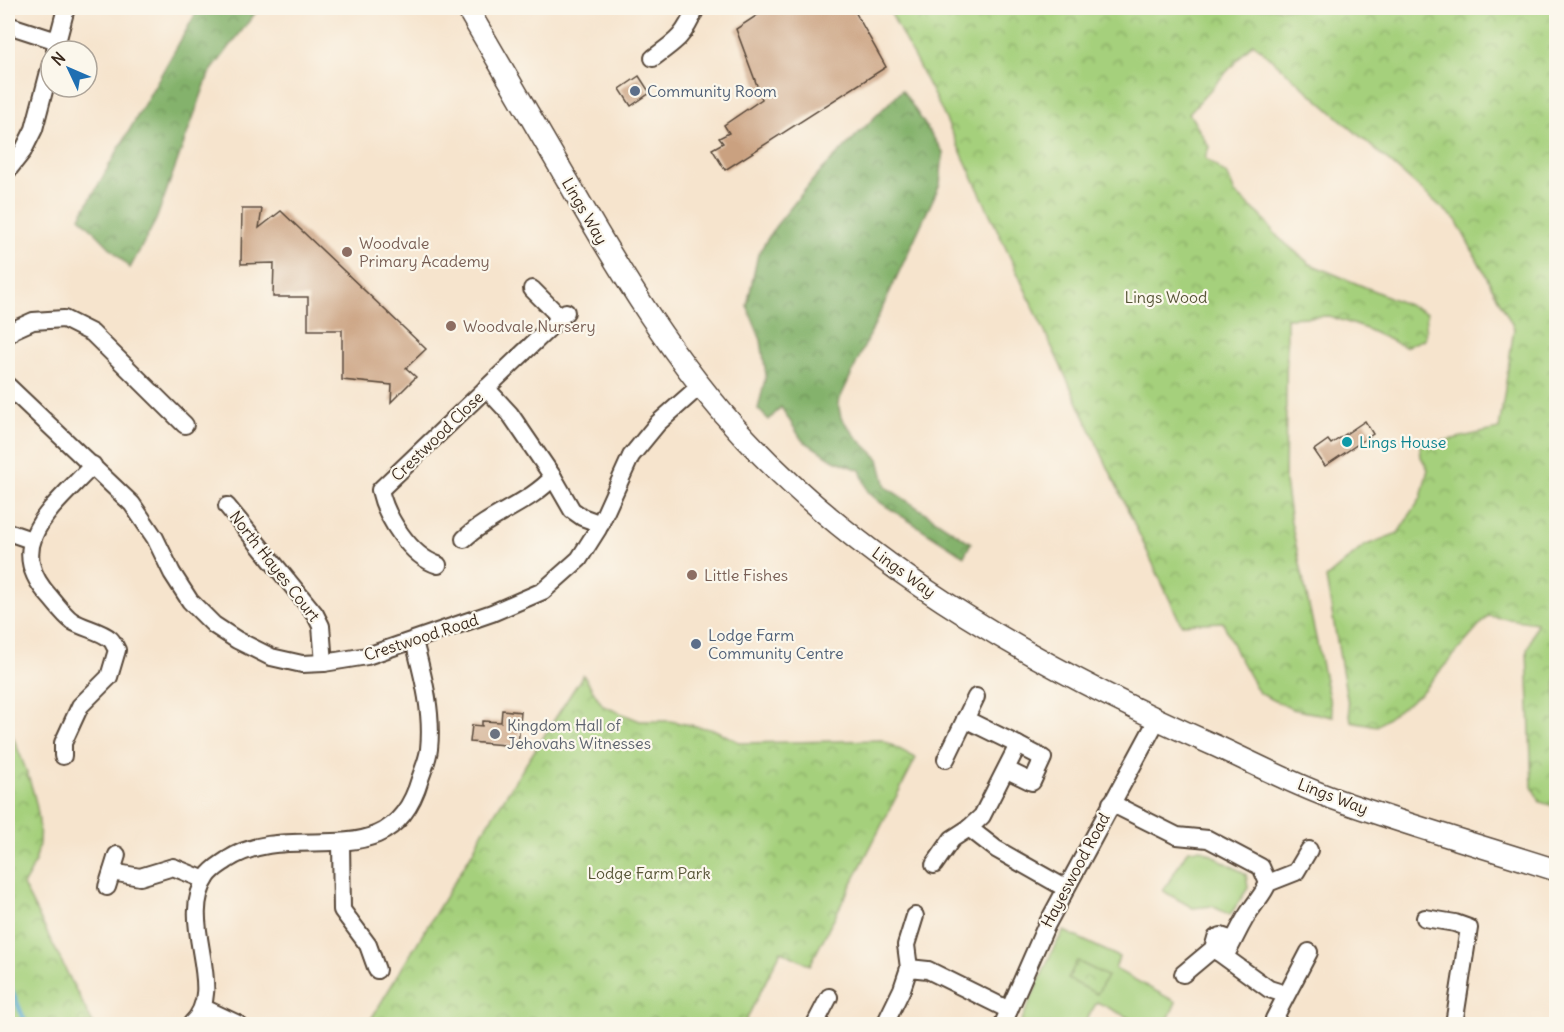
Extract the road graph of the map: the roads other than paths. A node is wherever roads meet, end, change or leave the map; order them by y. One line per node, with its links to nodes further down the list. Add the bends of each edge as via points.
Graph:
1 (66, 8): 6 (street)
2 (467, 8): 12 (street, Lings Way, via 609,252)
3 (696, 8): 7 (street, via 679,40)
4 (8, 25): 5 (street)
5 (40, 39)
6 (58, 39)
7 (653, 58)
8 (42, 99): 9 (street, via 34,129)
9 (8, 170)
10 (532, 289): 14 (street, Crestwood Close, via 563,315)
11 (8, 335): 15 (street, via 33,321 64,319 92,333)
12 (701, 385): 19 (street, Crestwood Road, via 658,423 631,456); 28 (street, Lings Way, via 747,440 815,503 916,583 1066,674)
13 (8, 386): 16 (street, Crestwood Road)
14 (486, 388): 17 (street, Crestwood Close, via 510,414); 23 (street, Crestwood Close, via 380,490 392,523 427,562)
15 (185, 425)
16 (93, 465): 22 (street, via 39,523); 25 (street, Crestwood Road, via 132,504 190,601 214,625 271,657 302,664)
17 (553, 477): 19 (street, Crestwood Close, via 572,510); 21 (street)
18 (227, 506): 25 (street, North Hayes Court, via 315,614 321,626)
19 (601, 524): 24 (street, Crestwood Road, via 579,559 543,591)
20 (8, 532): 22 (street)
21 (464, 539)
22 (31, 540): 30 (street, via 28,555 40,586 72,620 110,638 117,650 109,677 80,706 63,743)
23 (438, 565)
24 (414, 641): 25 (street, Crestwood Road, via 367,656); 35 (street, via 428,692 429,749 415,796 396,824 372,838)
25 (324, 663)
26 (976, 697): 27 (street)
27 (965, 719): 29 (street); 31 (street)
28 (1157, 720): 33 (street, Hayeswood Road); 39 (street, Lings Way, via 1326,796)
29 (1018, 746): 32 (street); 32 (street, via 1043,758 1040,766 1032,782)
30 (63, 756)
31 (946, 759)
32 (1007, 770): 34 (street, via 982,816)
33 (1111, 803): 41 (street, via 1177,836 1208,839 1261,867); 42 (street, Hayeswood Road)
34 (969, 828): 38 (street, via 952,839); 42 (street, via 996,849)
35 (341, 842): 40 (street, via 272,843 241,850); 48 (street, via 342,910 368,945)
36 (1309, 850): 41 (street, via 1296,872)
37 (117, 855): 40 (street, via 110,879 140,877 173,867)
38 (934, 866)
39 (1557, 870)
40 (205, 880): 52 (street, via 196,919 206,990)
41 (1268, 883): 45 (street)
42 (1065, 888): 53 (street, Hayeswood Road)
43 (915, 915): 47 (street, via 906,945)
44 (1425, 918): 59 (street, via 1469,928)
45 (1221, 948): 49 (street); 50 (street, via 1269,989)
46 (1309, 952): 50 (street)
47 (909, 968): 53 (street, via 928,970); 58 (street)
48 (377, 970)
49 (1184, 974)
50 (1285, 994): 54 (street)
51 (829, 997): 57 (street)
52 (204, 1008): 55 (street); 56 (street)
53 (1006, 1017)
54 (1274, 1019)
55 (191, 1024)
56 (238, 1024)
57 (815, 1024)
58 (885, 1024)
59 (1454, 1024)

